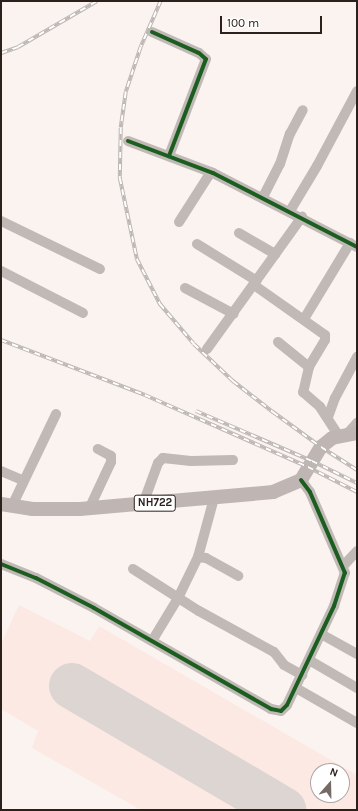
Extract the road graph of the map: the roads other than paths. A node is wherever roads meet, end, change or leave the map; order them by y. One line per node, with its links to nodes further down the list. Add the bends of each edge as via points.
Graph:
1 (152, 32): 5 (street, via 200,53 206,59)
2 (357, 91): 8 (street)
3 (303, 110): 7 (street)
4 (128, 141): 5 (street)
5 (169, 156): 6 (street)
6 (211, 172): 7 (street); 11 (street)
7 (263, 197): 8 (street)
8 (290, 210): 9 (street)
9 (302, 217): 14 (street); 15 (street)
10 (1, 221): 16 (street)
11 (179, 222)
12 (239, 233): 15 (street)
13 (197, 244): 18 (street)
14 (353, 245): 22 (street)
15 (275, 254): 18 (street)
16 (100, 269)
17 (1, 271): 20 (street)
18 (255, 283): 21 (street); 22 (street)
19 (185, 288): 21 (street)
20 (83, 313)
21 (234, 314): 24 (street)
22 (304, 319): 26 (street, via 326,337)
23 (278, 342): 26 (street)
24 (207, 349)
25 (357, 357): 28 (street, via 334,398)
26 (309, 367): 28 (street, via 302,390)
27 (56, 414): 34 (street)
28 (328, 417): 30 (street)
29 (357, 423): 30 (street)
30 (347, 434): 35 (highway, via 320,448)
31 (98, 449): 39 (street, via 110,456 111,462)
32 (233, 460): 37 (street, via 191,461 163,458 158,463)
33 (1, 471): 34 (street)
34 (22, 480): 38 (street)
35 (301, 480): 36 (highway, NH722, via 273,492); 42 (street, via 310,492)
36 (214, 498): 37 (highway, NH722); 41 (street)
37 (143, 504): 39 (highway, NH722)
38 (6, 505): 39 (highway, NH722, via 59,510)
39 (89, 509)
40 (357, 551): 42 (street)
41 (198, 557): 45 (street, via 206,558); 46 (street)
42 (344, 565): 47 (street, via 344,581)
43 (3, 567): 48 (street, via 36,578)
44 (134, 569): 46 (street)
45 (238, 576)
46 (178, 598): 48 (street); 51 (street, via 274,652 284,665)
47 (321, 634): 49 (street); 50 (street)
48 (152, 641): 52 (street, via 271,709 285,708)
49 (357, 654)
50 (309, 660): 51 (street); 53 (street)
51 (302, 675): 52 (street)
52 (296, 688): 54 (street)
53 (357, 688)
54 (357, 723)

